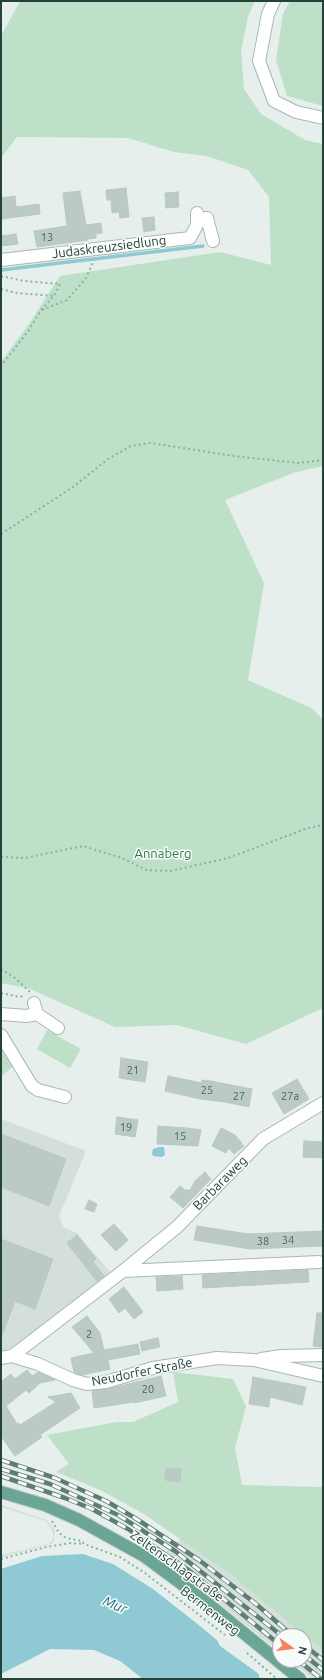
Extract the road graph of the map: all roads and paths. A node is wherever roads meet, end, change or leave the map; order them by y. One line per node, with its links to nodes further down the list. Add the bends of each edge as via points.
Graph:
1 (274, 1): 2 (street, via 268,14 259,61 274,101 296,112)
2 (323, 118)
3 (213, 241): 4 (street, Judaskreuzsiedlung, via 207,218 197,216 197,225 190,238)
4 (1, 260)
5 (93, 262): 9 (path, via 86,278 67,300)
6 (1, 276): 8 (path, via 60,284)
7 (1, 289): 8 (path)
8 (54, 296): 9 (path)
9 (41, 310): 10 (path)
10 (1, 366)
11 (323, 460): 12 (path, via 300,463 234,456 151,442 130,446)
12 (1, 534)
13 (323, 825): 14 (path, via 308,828 228,858 170,870 146,870 122,858 83,846 25,858)
14 (1, 857)
15 (1, 969): 17 (path, via 16,978)
16 (1, 993): 17 (path)
17 (34, 1003): 18 (street, via 26,1016); 19 (street)
18 (1, 1014)
19 (58, 1028)
20 (1, 1035): 21 (street, via 32,1086)
21 (65, 1098)
22 (323, 1103): 24 (street, Barbaraweg, via 263,1139 177,1227)
23 (319, 1262): 24 (street)
24 (123, 1272): 26 (street, Barbaraweg)
25 (323, 1355): 27 (street)
26 (7, 1357): 27 (street, Neudorfer Straße, via 38,1364 87,1384 106,1382 153,1368 217,1358)
27 (254, 1360): 28 (street, Neudorfer Straße)
28 (323, 1376)
29 (1, 1492): 30 (main road, Zeltenschlagstraße)
30 (45, 1506): 31 (path, Bermenweg, via 59,1533); 36 (main road, Zeltenschlagstraße, via 79,1520 144,1556 202,1599)
31 (84, 1544): 32 (path, Bermenweg, via 71,1543 46,1547); 33 (path, Bermenweg, via 120,1557 145,1573)
32 (1, 1559)
33 (228, 1637)
34 (245, 1651): 35 (path, Bermenweg)
35 (277, 1679)
36 (300, 1679)

